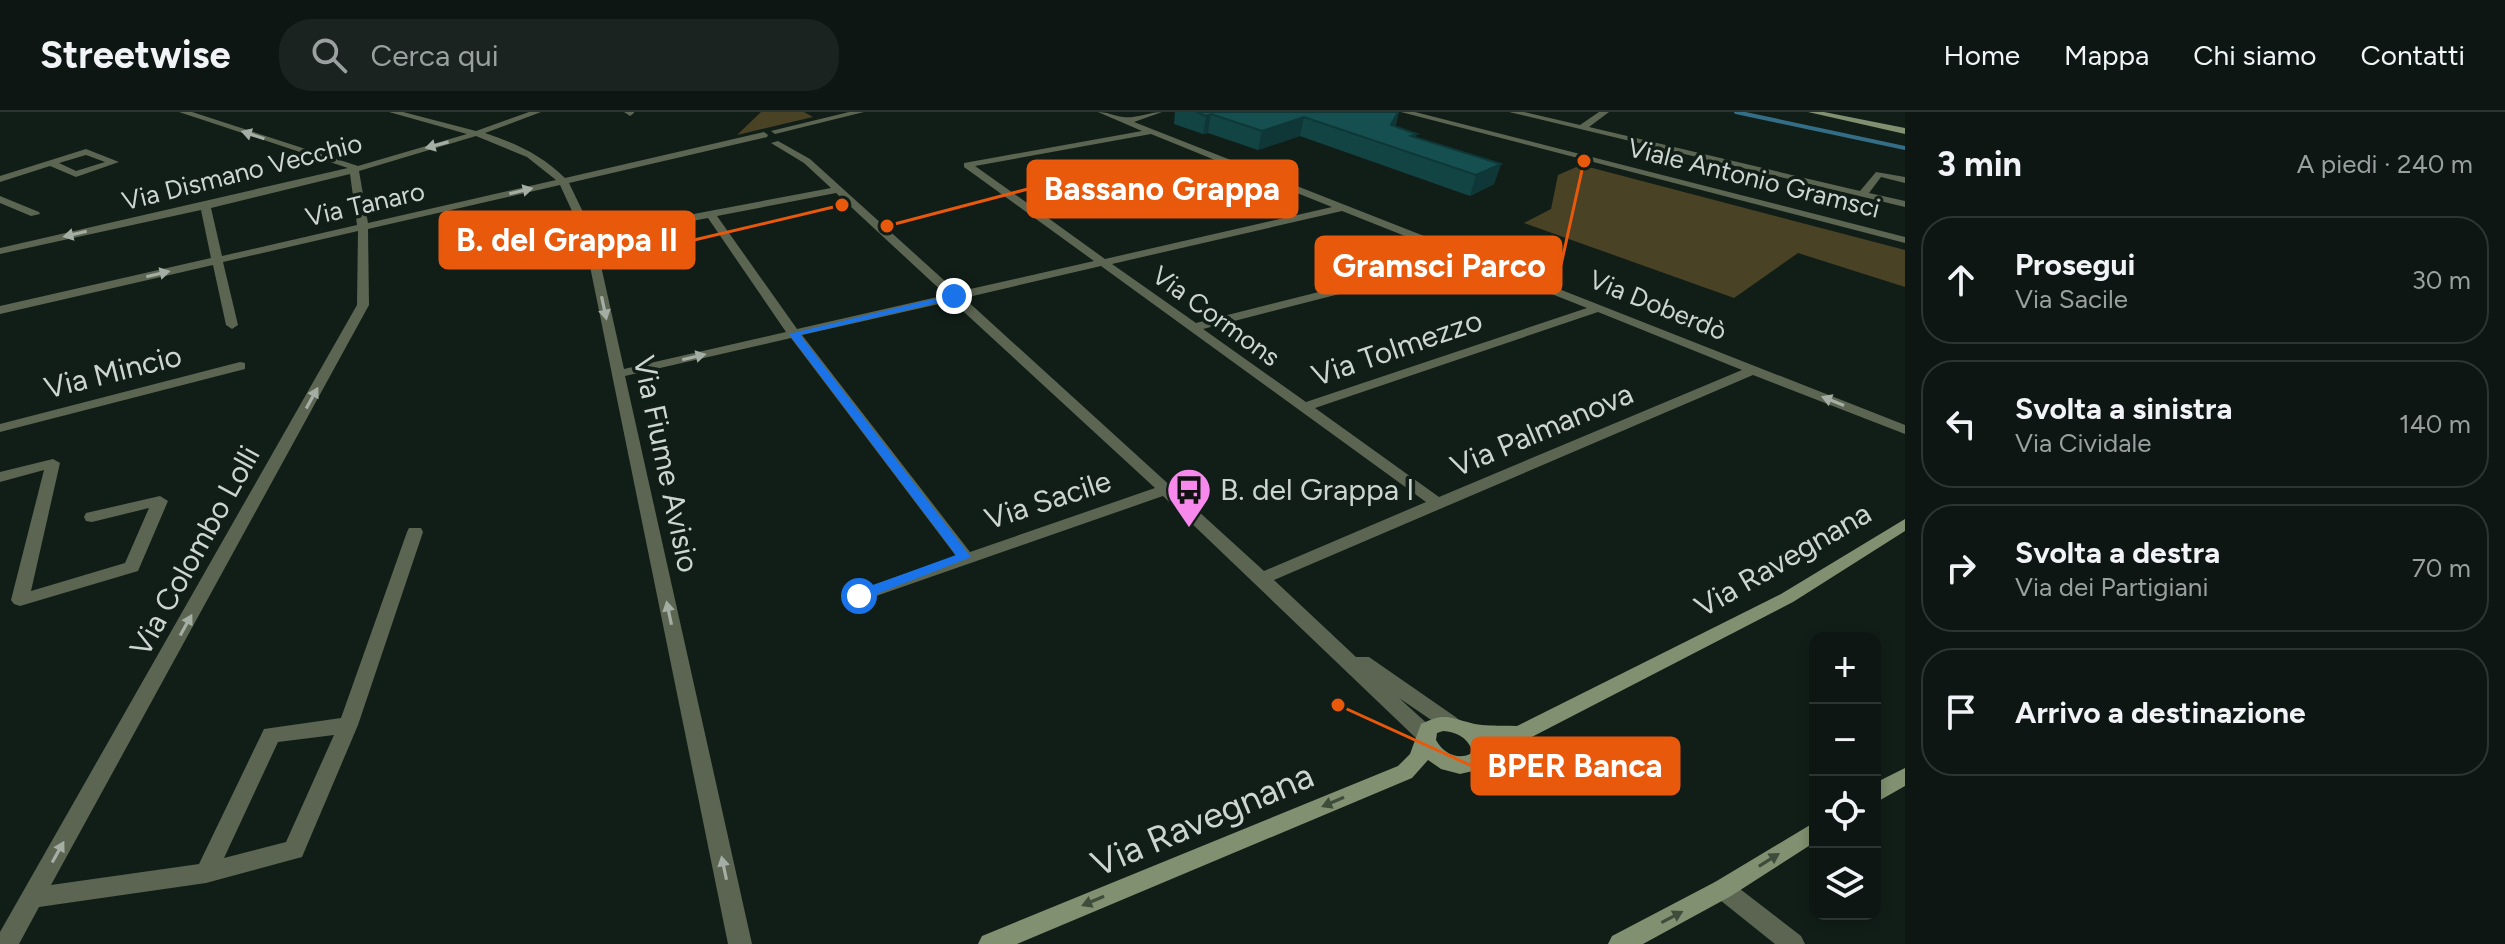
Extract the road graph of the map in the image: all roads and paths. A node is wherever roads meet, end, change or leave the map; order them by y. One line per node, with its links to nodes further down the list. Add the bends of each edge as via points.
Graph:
1 (183, 112): 24 (street, one-way to 1)
2 (393, 112): 17 (street, Via Fiume Avisio)
3 (537, 112): 17 (street, Via Dismano Vecchio)
4 (860, 112): 12 (street)
5 (1102, 112): 11 (street, Via Doberdò)
6 (1158, 112): 11 (street)
7 (1405, 112): 32 (street, Viale Antonio Gramsci)
8 (1513, 112): 13 (street)
9 (1605, 112): 13 (street)
10 (1812, 112): 15 (street)
11 (1120, 115): 16 (street, Via Doberdò)
12 (839, 117): 14 (street); 19 (street, via 812,125)
13 (1582, 128): 21 (street)
14 (775, 131): 19 (street); 20 (street)
15 (1905, 131)
16 (1153, 132): 18 (street); 26 (street, Via Doberdò)
17 (476, 135): 24 (street, Via Dismano Vecchio, one-way to 24); 31 (street, Via Fiume Avisio, via 544,162)
18 (1134, 135): 28 (street); 41 (street, Via Cormons, via 967,165)
19 (797, 137): 20 (street); 22 (street)
20 (769, 140): 22 (street); 31 (street, Via Tanaro, via 740,141)
21 (1717, 160): 25 (street); 34 (street)
22 (807, 161): 33 (street)
23 (50, 163): 23 (street, via 86,152 114,162 76,174); 29 (street)
24 (354, 167): 37 (street, Via Dismano Vecchio); 42 (street, Via Colombo Lolli)
25 (1705, 167)
26 (1253, 171): 28 (street); 38 (street, Via Doberdò)
27 (1693, 174): 32 (street)
28 (1232, 175): 41 (street)
29 (0, 179)
30 (1905, 180): 34 (street, via 1879,174)
31 (563, 181): 42 (street, Via Tanaro, one-way to 31); 43 (street, Via Fiume Avisio)
32 (1681, 182): 44 (street, Viale Antonio Gramsci)
33 (838, 190): 40 (street); 49 (street)
34 (1862, 195): 36 (street)
35 (0, 199): 39 (street)
36 (1905, 204)
37 (205, 205): 45 (street, Via Dismano Vecchio, one-way to 45); 47 (street)
38 (1344, 207): 46 (street, Via Doberdò); 48 (street)
39 (35, 214)
40 (711, 214): 43 (street); 54 (street)
41 (1034, 214): 48 (street, Via Cormons)
42 (363, 227): 47 (street, Via Tanaro); 81 (street, Via Colombo Lolli, one-way to 42, via 363,305)
43 (589, 237): 57 (street, Via Fiume Avisio, one-way to 57)
44 (1905, 240)
45 (0, 251)
46 (1470, 257): 50 (street, Via Doberdò); 53 (street)
47 (220, 260): 51 (street, Via Tanaro, one-way to 47); 52 (street)
48 (1100, 261): 49 (street); 53 (street, Via Cormons)
49 (954, 296): 54 (street); 62 (street)
50 (1599, 308): 56 (street, Via Doberdò); 58 (street, Via Tolmezzo)
51 (0, 310)
52 (232, 325)
53 (1192, 328): 58 (street, Via Cormons)
54 (794, 334): 57 (street, one-way to 54); 67 (street)
55 (240, 366): 59 (street, Via Mincio)
56 (1755, 369): 60 (street, Via Doberdò, one-way to 56); 63 (street, Via Palmanova)
57 (618, 374): 83 (street, Via Fiume Avisio, one-way to 57)
58 (1303, 408): 63 (street, Via Cormons)
59 (0, 428)
60 (1905, 430)
61 (0, 477): 64 (street, via 53,463 20,600 132,567 160,501)
62 (1164, 490): 67 (street, Via Sacile); 68 (street)
63 (1439, 504): 68 (street, Via Palmanova)
64 (92, 517)
65 (1905, 524): 73 (street, Via Ravegnana, via 1787,598)
66 (415, 532): 71 (street)
67 (965, 557): 69 (street, Via Sacile)
68 (1262, 578): 70 (street)
69 (859, 596)
70 (1327, 639): 72 (street); 74 (street)
71 (348, 725): 79 (street, via 294,850); 79 (street, via 271,735)
72 (1459, 727): 73 (street); 74 (street, via 1434,724); 75 (street, via 1480,743)
73 (1519, 734): 75 (street, Via Ravegnana)
74 (1425, 738): 75 (street, via 1436,755 1454,764 1472,765); 84 (street, Via Ravegnana, one-way to 84, via 1419,759 1405,772)
75 (1482, 756)
76 (1905, 776): 77 (street)
77 (1881, 790)
78 (1809, 835): 80 (street, one-way to 78)
79 (206, 873): 81 (street)
80 (1723, 889): 85 (street, one-way to 80); 86 (street)
81 (32, 898): 82 (street, Via Colombo Lolli)
82 (6, 944)
83 (740, 944)
84 (990, 944)
85 (1620, 944)
86 (1793, 944)

